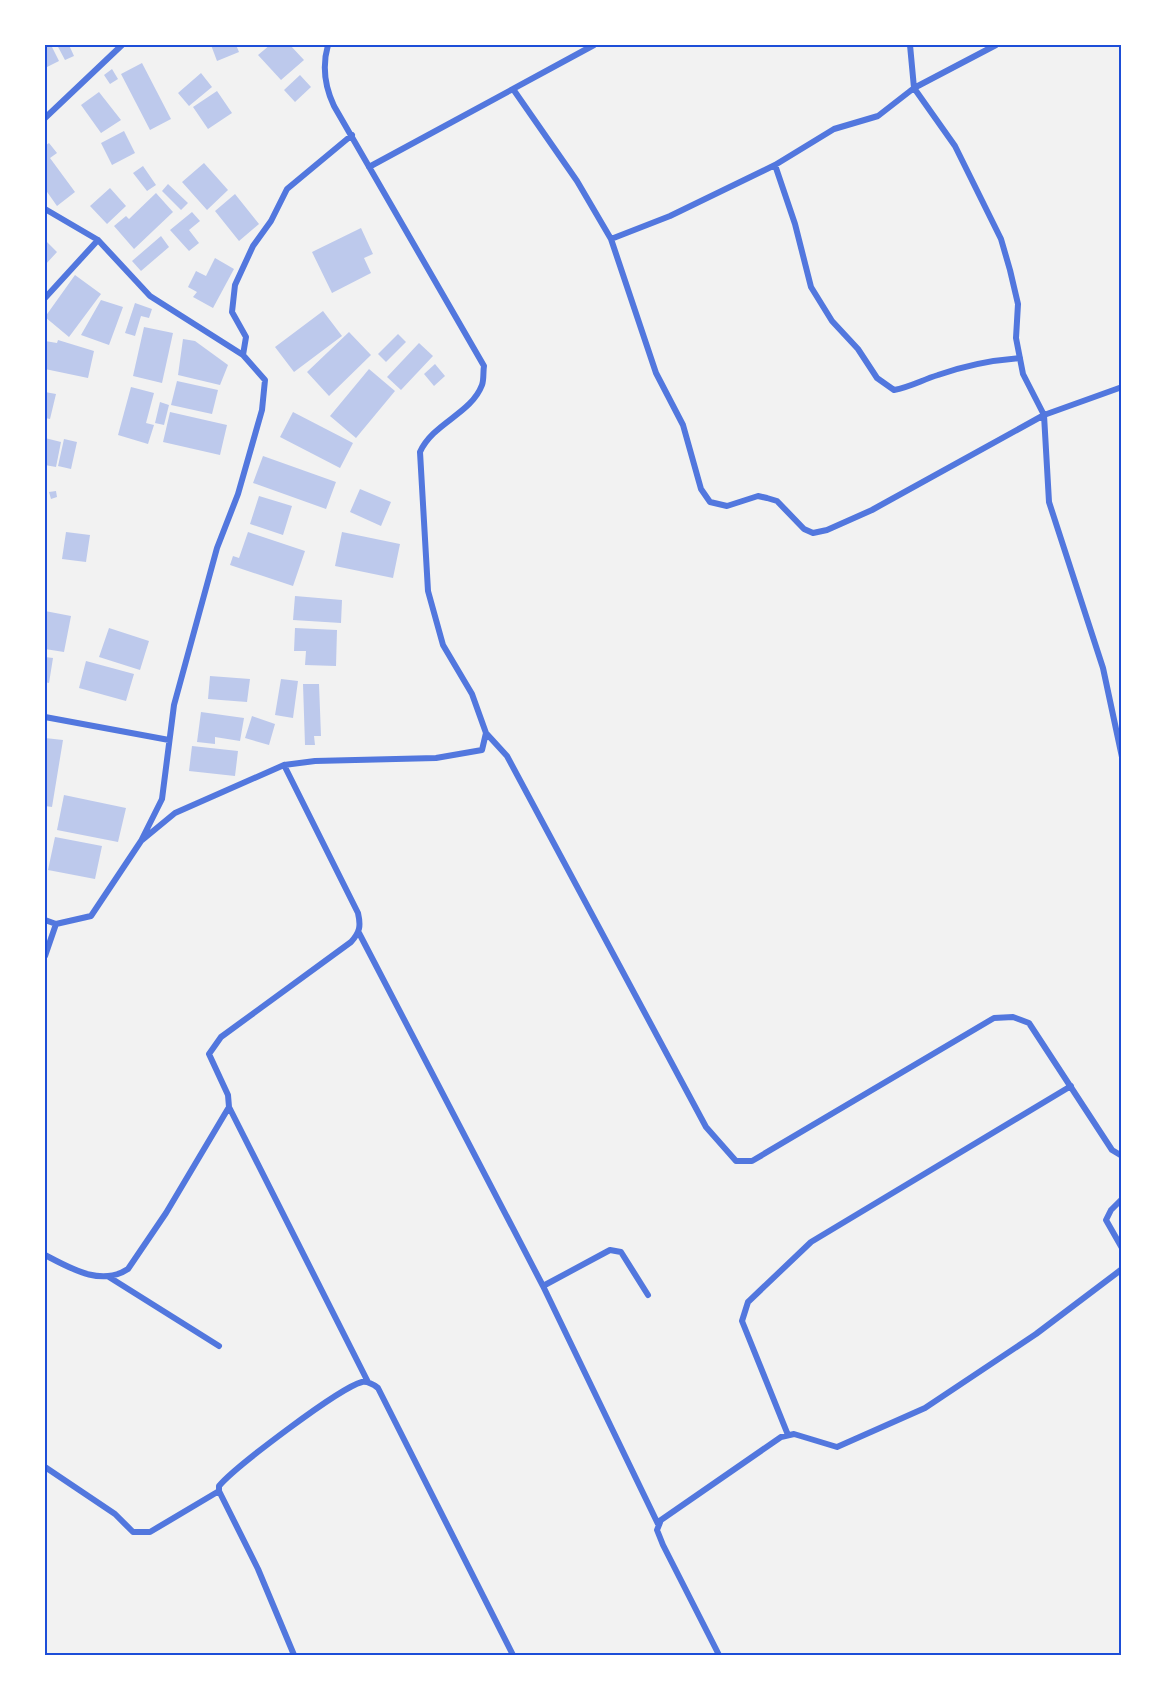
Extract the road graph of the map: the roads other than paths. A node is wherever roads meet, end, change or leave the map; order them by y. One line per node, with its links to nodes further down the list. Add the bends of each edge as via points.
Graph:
1 (122, 45): 8 (street)
2 (328, 45): 9 (street, via 327,92)
3 (594, 45): 7 (street)
4 (910, 45): 6 (street)
5 (996, 45): 6 (street)
6 (914, 88): 10 (street, via 878,116 834,129); 17 (street, via 955,147 1001,239 1018,304 1016,338)
7 (513, 89): 11 (street); 13 (street)
8 (45, 118)
9 (352, 135): 11 (street); 16 (street, via 287,189 253,246 235,285 232,312 246,337)
10 (776, 165): 13 (street, via 670,216); 17 (street, via 811,287 832,321 878,378 894,390 998,359)
11 (369, 167): 21 (street, via 484,366 482,384 472,400 426,438 420,452 428,591 443,645 471,694)
12 (45, 209): 14 (street)
13 (611, 239): 19 (street, via 656,373 683,425 701,489 718,506 758,496 777,501 804,529 813,533 827,530 872,510)
14 (98, 240): 15 (street); 16 (street, via 150,296)
15 (45, 298)
16 (243, 355): 22 (street, via 265,380 262,410 197,618)
17 (1020, 358): 19 (street, via 1023,374)
18 (1122, 387): 19 (street)
19 (1044, 415): 23 (street, via 1048,502 1103,668)
20 (45, 717): 22 (street)
21 (486, 733): 24 (street, via 482,750 436,758); 30 (street, via 507,756 706,1127 736,1161 752,1161 994,1018 1013,1017 1029,1023)
22 (169, 740): 25 (street, via 162,799)
23 (1122, 757)
24 (284, 765): 25 (street, via 175,813); 28 (street, via 358,914)
25 (141, 841): 27 (street, via 91,916)
26 (45, 920): 27 (street)
27 (56, 924): 29 (street)
28 (358, 933): 31 (street, via 230,1030 212,1048 209,1054 228,1095); 38 (street)
29 (45, 956)
30 (1071, 1086): 32 (street, via 1112,1150); 42 (street, via 811,1242 748,1302 742,1321)
31 (229, 1107): 37 (street, via 137,1258 128,1269); 41 (street)
32 (1122, 1156)
33 (1122, 1199): 34 (street, via 1106,1220)
34 (1122, 1248)
35 (45, 1255): 37 (street, via 76,1270)
36 (1122, 1269): 42 (street, via 1036,1334 926,1408 837,1447)
37 (108, 1277): 40 (street)
38 (543, 1286): 39 (street, via 610,1250 621,1252); 45 (street)
39 (648, 1295)
40 (219, 1347)
41 (368, 1382): 44 (street, via 332,1396 222,1483); 47 (street, via 378,1388)
42 (788, 1435): 45 (street)
43 (45, 1467): 44 (street, via 115,1514 133,1532 150,1532)
44 (219, 1491): 46 (street, via 258,1569)
45 (658, 1524): 48 (street, via 663,1545)
46 (294, 1655)
47 (513, 1655)
48 (719, 1655)

